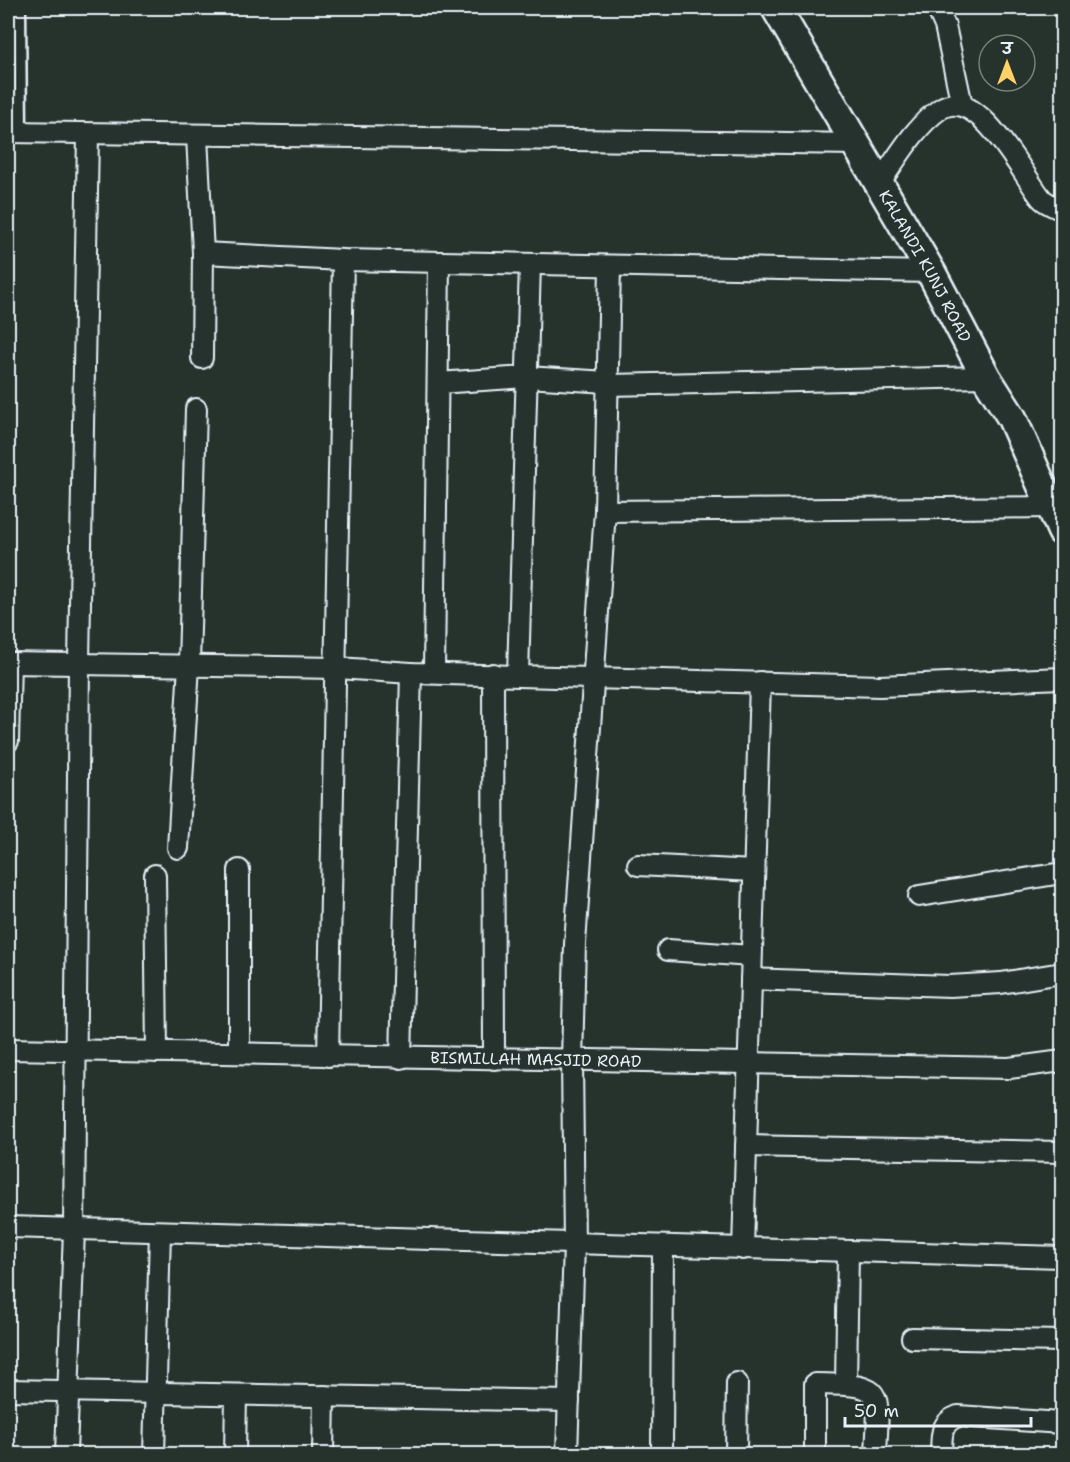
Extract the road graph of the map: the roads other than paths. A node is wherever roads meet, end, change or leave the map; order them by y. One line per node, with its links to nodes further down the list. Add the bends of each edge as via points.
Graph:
1 (20, 8): 5 (lane)
2 (776, 8): 8 (street, KALANDI KUNJ ROAD)
3 (937, 8): 4 (street, via 945,26)
4 (962, 105): 9 (street, via 941,107); 10 (street, via 981,115 1044,201)
5 (14, 133): 6 (street)
6 (88, 134): 7 (street); 26 (street)
7 (197, 136): 8 (street); 11 (street)
8 (856, 144): 9 (street, KALANDI KUNJ ROAD)
9 (878, 185): 16 (street, KALANDI KUNJ ROAD)
10 (1062, 210)
11 (203, 253): 12 (street); 17 (street)
12 (343, 260): 13 (street); 28 (street)
13 (439, 262): 14 (street); 20 (street)
14 (530, 264): 15 (street); 19 (street)
15 (610, 266): 16 (street); 21 (street)
16 (932, 272): 18 (street, KALANDI KUNJ ROAD)
17 (202, 358)
18 (986, 376): 21 (street); 24 (street, KALANDI KUNJ ROAD, via 1012,418)
19 (526, 377): 20 (street); 21 (street); 32 (street)
20 (438, 383): 29 (street)
21 (608, 383): 23 (street)
22 (196, 409): 27 (street)
23 (605, 511): 24 (street); 33 (street)
24 (1057, 519)
25 (9, 663): 26 (street); 36 (street)
26 (79, 663): 27 (street); 49 (street)
27 (189, 665): 28 (street); 37 (street)
28 (338, 668): 30 (street); 52 (street)
29 (434, 672): 30 (street); 31 (street)
30 (411, 673): 53 (street)
31 (493, 675): 32 (street); 54 (street)
32 (518, 675): 33 (street)
33 (594, 677): 35 (street); 55 (street, via 575,944)
34 (1062, 678): 35 (street, via 880,686)
35 (759, 682): 40 (street)
36 (8, 741)
37 (178, 848)
38 (638, 865): 40 (street)
39 (239, 870): 51 (street)
40 (754, 871): 45 (street)
41 (1062, 873): 43 (street)
42 (155, 874): 50 (street)
43 (919, 896)
44 (668, 950): 45 (street)
45 (752, 956): 47 (street)
46 (1062, 973): 47 (street, via 950,986)
47 (751, 980): 57 (street)
48 (8, 1049): 49 (street, BISMILLAH MASJID ROAD)
49 (77, 1051): 50 (street, BISMILLAH MASJID ROAD); 61 (street)
50 (157, 1052): 51 (street, BISMILLAH MASJID ROAD)
51 (239, 1053): 52 (street, BISMILLAH MASJID ROAD)
52 (328, 1056): 53 (street, BISMILLAH MASJID ROAD)
53 (401, 1058): 54 (street, BISMILLAH MASJID ROAD)
54 (494, 1059): 55 (street, BISMILLAH MASJID ROAD)
55 (572, 1060): 57 (street, BISMILLAH MASJID ROAD); 63 (street)
56 (1062, 1061): 57 (street, BISMILLAH MASJID ROAD, via 1009,1068)
57 (748, 1064): 58 (street)
58 (746, 1146): 59 (street); 65 (street)
59 (1062, 1152)
60 (8, 1227): 61 (street)
61 (74, 1230): 62 (street); 73 (street)
62 (160, 1232): 63 (street); 74 (street)
63 (574, 1245): 64 (street); 77 (street)
64 (663, 1247): 65 (street); 84 (street)
65 (743, 1249): 66 (street)
66 (848, 1252): 67 (street); 71 (street)
67 (1062, 1257)
68 (912, 1338): 69 (street)
69 (1062, 1341)
70 (737, 1383): 85 (street)
71 (846, 1384): 86 (street, via 815,1384); 87 (street, via 871,1389 875,1394)
72 (8, 1390): 73 (street)
73 (69, 1391): 74 (street); 79 (street)
74 (156, 1393): 75 (street); 80 (street)
75 (236, 1395): 76 (street); 81 (street)
76 (324, 1396): 77 (street); 82 (street)
77 (569, 1401): 83 (street)
78 (1062, 1423): 88 (street, via 958,1416 943,1427)
79 (66, 1455)
80 (154, 1455)
81 (235, 1455)
82 (323, 1455)
83 (567, 1455)
84 (662, 1455)
85 (736, 1455)
86 (815, 1455)
87 (876, 1455)
88 (941, 1455)

